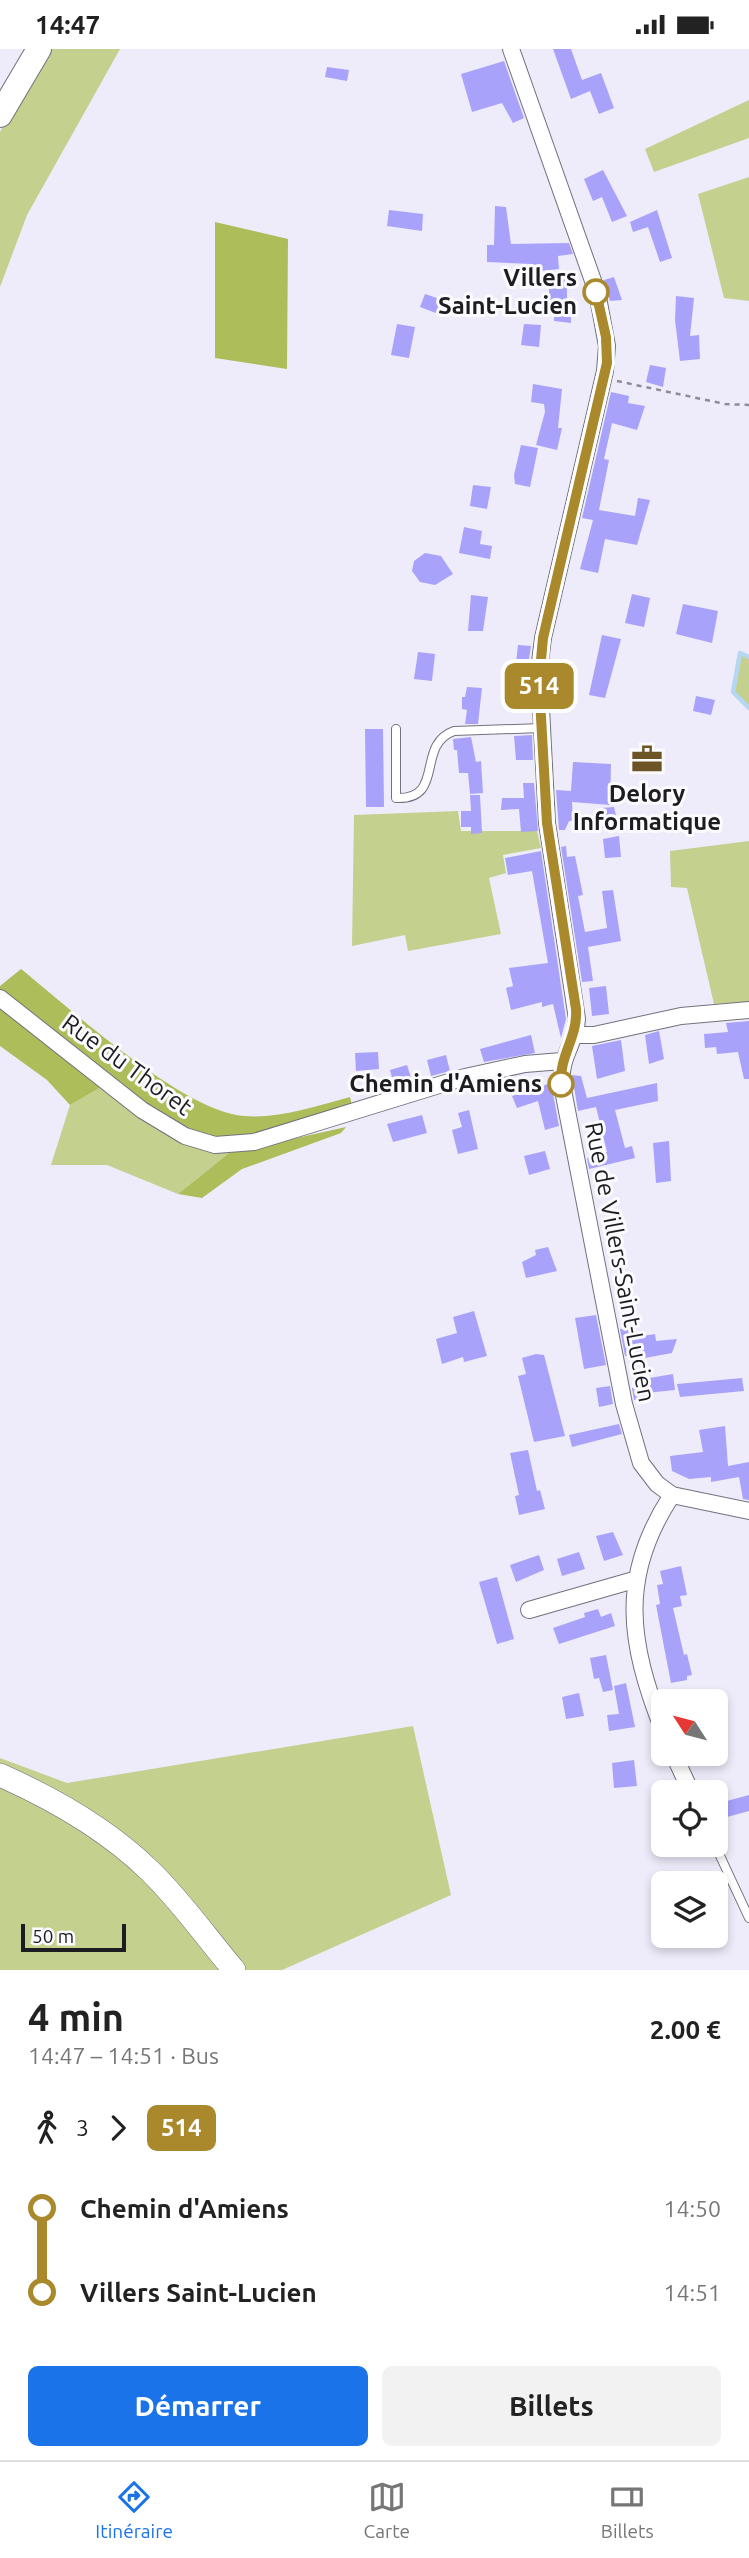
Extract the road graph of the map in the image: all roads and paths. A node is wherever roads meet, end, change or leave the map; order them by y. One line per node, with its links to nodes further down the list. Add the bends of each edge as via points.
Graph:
1 (26, 49): 4 (main road)
2 (38, 49): 5 (main road)
3 (511, 49): 6 (street, Rue de Villers-Saint-Lucien, via 597,292 607,347)
4 (0, 109)
5 (0, 115)
6 (603, 378): 7 (path); 8 (street, Rue de Villers-Saint-Lucien, via 543,638 539,682)
7 (749, 405)
8 (542, 728): 9 (lane, via 445,734 434,750 423,790 407,799 397,798); 12 (street, Rue de Villers-Saint-Lucien, via 549,837 576,1009)
9 (396, 729)
10 (0, 998): 13 (street, Rue du Thoret, via 158,1120 185,1136 215,1145 254,1142 465,1077)
11 (749, 1010): 12 (street, via 681,1016)
12 (575, 1035): 13 (street, Rue de Villers-Saint-Lucien)
13 (562, 1061): 14 (street, Rue de Villers-Saint-Lucien, via 563,1092 630,1427 645,1471)
14 (673, 1495): 15 (street, Rue de Villers-Saint-Lucien); 16 (street, via 653,1528)
15 (749, 1511)
16 (634, 1580): 17 (street); 18 (street, via 634,1637)
17 (530, 1610)
18 (651, 1692)
19 (0, 1775): 23 (main road, via 61,1805 112,1838 167,1888)
20 (0, 1791): 23 (main road, via 106,1850)
21 (721, 1857): 22 (lane)
22 (749, 1918)
23 (204, 1934): 24 (main road)
24 (234, 1970)

